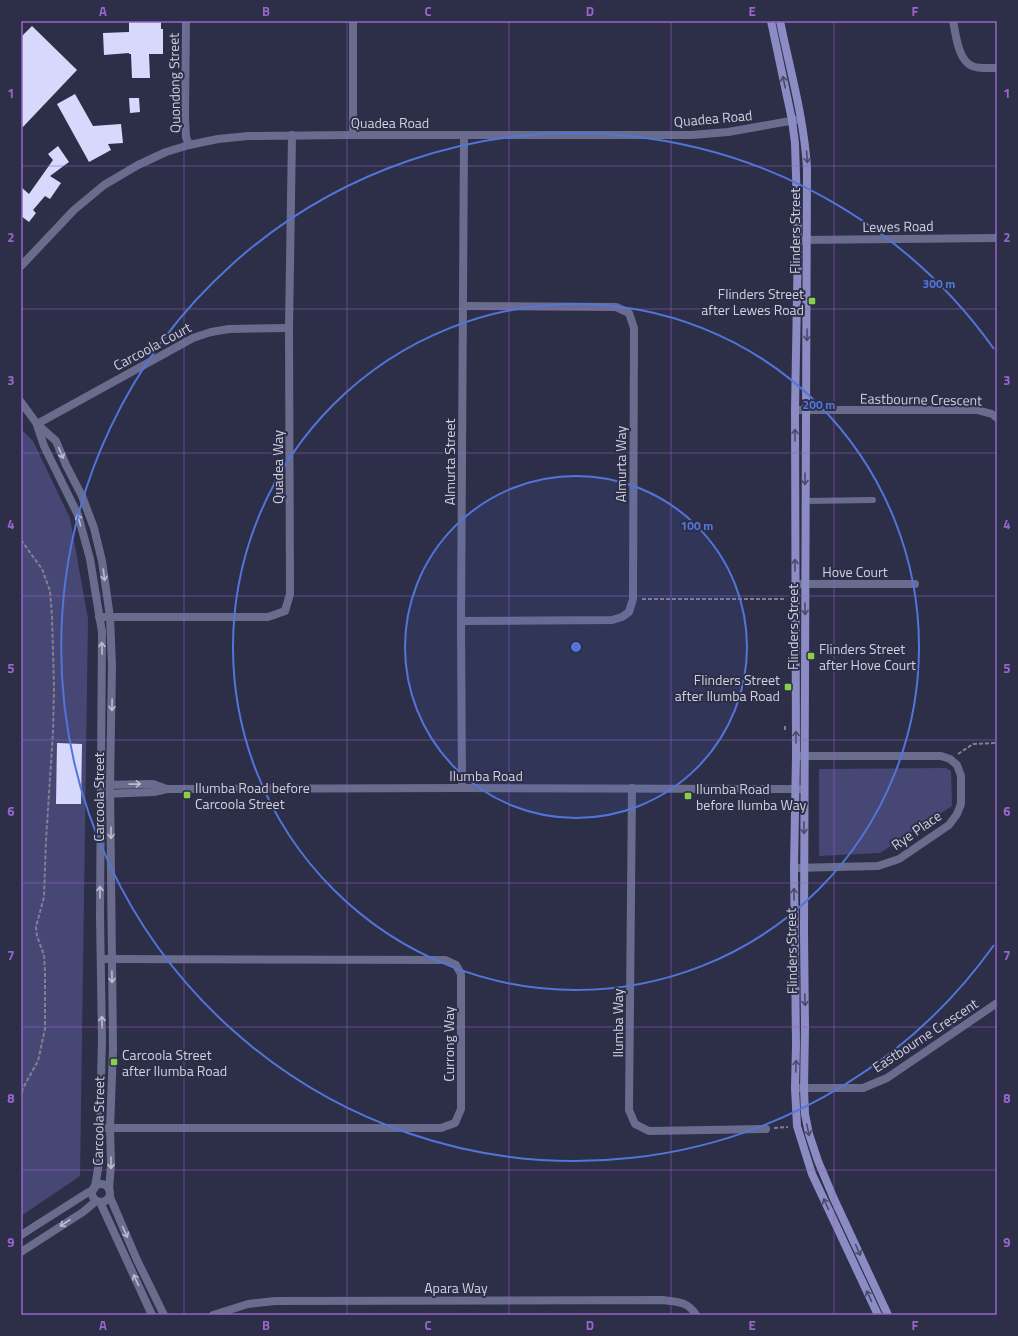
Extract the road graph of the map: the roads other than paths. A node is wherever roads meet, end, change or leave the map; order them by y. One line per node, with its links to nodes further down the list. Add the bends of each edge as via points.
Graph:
1 (186, 21): 12 (street, Quondong Street, via 185,116)
2 (353, 21): 9 (street)
3 (771, 21): 8 (main road, Flinders Street, one-way to 3)
4 (780, 21): 7 (main road, Flinders Street)
5 (953, 21): 6 (street, via 965,62 973,67)
6 (997, 68)
7 (801, 119): 8 (street, Quadea Road); 14 (main road, Flinders Street, one-way to 14, via 808,168)
8 (792, 120): 11 (street, Quadea Road, via 692,136); 14 (main road, Flinders Street)
9 (353, 135): 10 (street, Quadea Road); 11 (street, Quadea Road)
10 (292, 136): 12 (street, Quadea Road, via 218,138); 17 (street, Quadea Way)
11 (464, 136): 16 (street, Almurta Street)
12 (189, 145): 15 (street, Quadea Road, via 138,165 104,185 74,210)
13 (997, 238): 14 (street, Lewes Road)
14 (803, 240): 19 (main road, Flinders Street); 20 (main road, Flinders Street, one-way to 20)
15 (21, 266)
16 (463, 306): 34 (street, Almurta Street); 34 (street, Almurta Way, via 616,306 629,313 634,328 632,599 629,612 612,620)
17 (289, 328): 22 (street, Carcoola Court, via 229,329 193,338); 33 (street, Quadea Way, via 290,594 285,611 268,617)
18 (21, 402): 22 (street, Carcoola Street)
19 (796, 410): 20 (street, Eastbourne Crescent); 29 (main road, Flinders Street, one-way to 19)
20 (806, 410): 21 (street, Eastbourne Crescent, via 977,410); 24 (main road, Flinders Street, one-way to 24)
21 (997, 418)
22 (37, 424): 32 (street, Carcoola Street, one-way to 22, via 92,566 78,515 44,446); 33 (street, Carcoola Street, one-way to 33, via 56,441 82,496 94,528 102,561)
23 (874, 500): 26 (lane)
24 (805, 501): 25 (lane); 30 (main road, Flinders Street)
25 (841, 501): 26 (lane); 27 (lane)
26 (865, 501): 28 (lane)
27 (841, 508)
28 (865, 508)
29 (795, 584): 30 (street, Hove Court); 35 (main road, Flinders Street, one-way to 29)
30 (805, 584): 31 (street, Hove Court); 35 (main road, Flinders Street, one-way to 35)
31 (915, 584)
32 (99, 617): 33 (street, Quadea Way); 36 (street, Carcoola Street, one-way to 32, via 102,632)
33 (110, 617): 37 (street, Carcoola Street, one-way to 37)
34 (461, 621): 38 (street, Almurta Street)
35 (800, 756): 41 (main road, Flinders Street); 42 (main road, Flinders Street); 46 (street, Rye Place, via 941,756 958,765 961,776 961,804 958,814 949,825 899,859 878,866)
36 (101, 785): 37 (street, Ilumba Road); 43 (street, Carcoola Street)
37 (110, 785): 40 (street, Ilumba Road, one-way to 40, via 153,784); 44 (street, Carcoola Street)
38 (462, 788): 39 (street, Ilumba Road); 40 (street, Ilumba Road)
39 (632, 788): 42 (street, Ilumba Road); 56 (street, Ilumba Way, via 629,1110 635,1124 649,1131)
40 (167, 789): 44 (street, Ilumba Road)
41 (804, 789): 42 (street, Ilumba Road); 46 (main road, Flinders Street, one-way to 46)
42 (795, 790): 45 (main road, Flinders Street)
43 (101, 794): 44 (street, Ilumba Road); 47 (street, Carcoola Street, one-way to 43)
44 (110, 794): 48 (street, Carcoola Street, one-way to 48)
45 (794, 868): 46 (street, Rye Place); 52 (main road, Flinders Street, one-way to 45)
46 (804, 868): 53 (main road, Flinders Street, one-way to 53)
47 (101, 959): 48 (street, Currong Way); 50 (street, Carcoola Street, one-way to 47)
48 (112, 959): 51 (street, Carcoola Street, one-way to 51); 55 (street, Currong Way, via 445,960 456,965 461,974 461,1108 455,1123 441,1128)
49 (997, 1003): 53 (street, Eastbourne Crescent, via 887,1078 863,1088)
50 (102, 1040): 51 (street); 54 (street, Carcoola Street)
51 (113, 1040): 55 (street, Carcoola Street)
52 (795, 1088): 53 (street, Eastbourne Crescent); 68 (main road, Flinders Street, one-way to 52, via 812,1174 797,1126)
53 (804, 1089): 69 (main road, Flinders Street, one-way to 69, via 805,1114 818,1161)
54 (99, 1128): 55 (street, Currong Way); 57 (street, Carcoola Street, via 99,1163)
55 (110, 1128): 58 (street, Carcoola Street, one-way to 58, via 112,1165)
56 (766, 1129)
57 (94, 1188): 58 (street, via 102,1184); 59 (street, via 92,1194); 60 (street)
58 (109, 1192): 59 (street, via 104,1202); 62 (street, one-way to 62)
59 (98, 1202): 61 (street, one-way to 61); 63 (street)
60 (21, 1236)
61 (21, 1252)
62 (137, 1260): 63 (street); 65 (street)
63 (128, 1264): 64 (street, one-way to 63)
64 (152, 1315)
65 (164, 1315)
66 (213, 1315): 67 (street, Apara Way, via 248,1304 275,1301 646,1300 682,1302)
67 (696, 1315)
68 (878, 1315)
69 (888, 1315)

